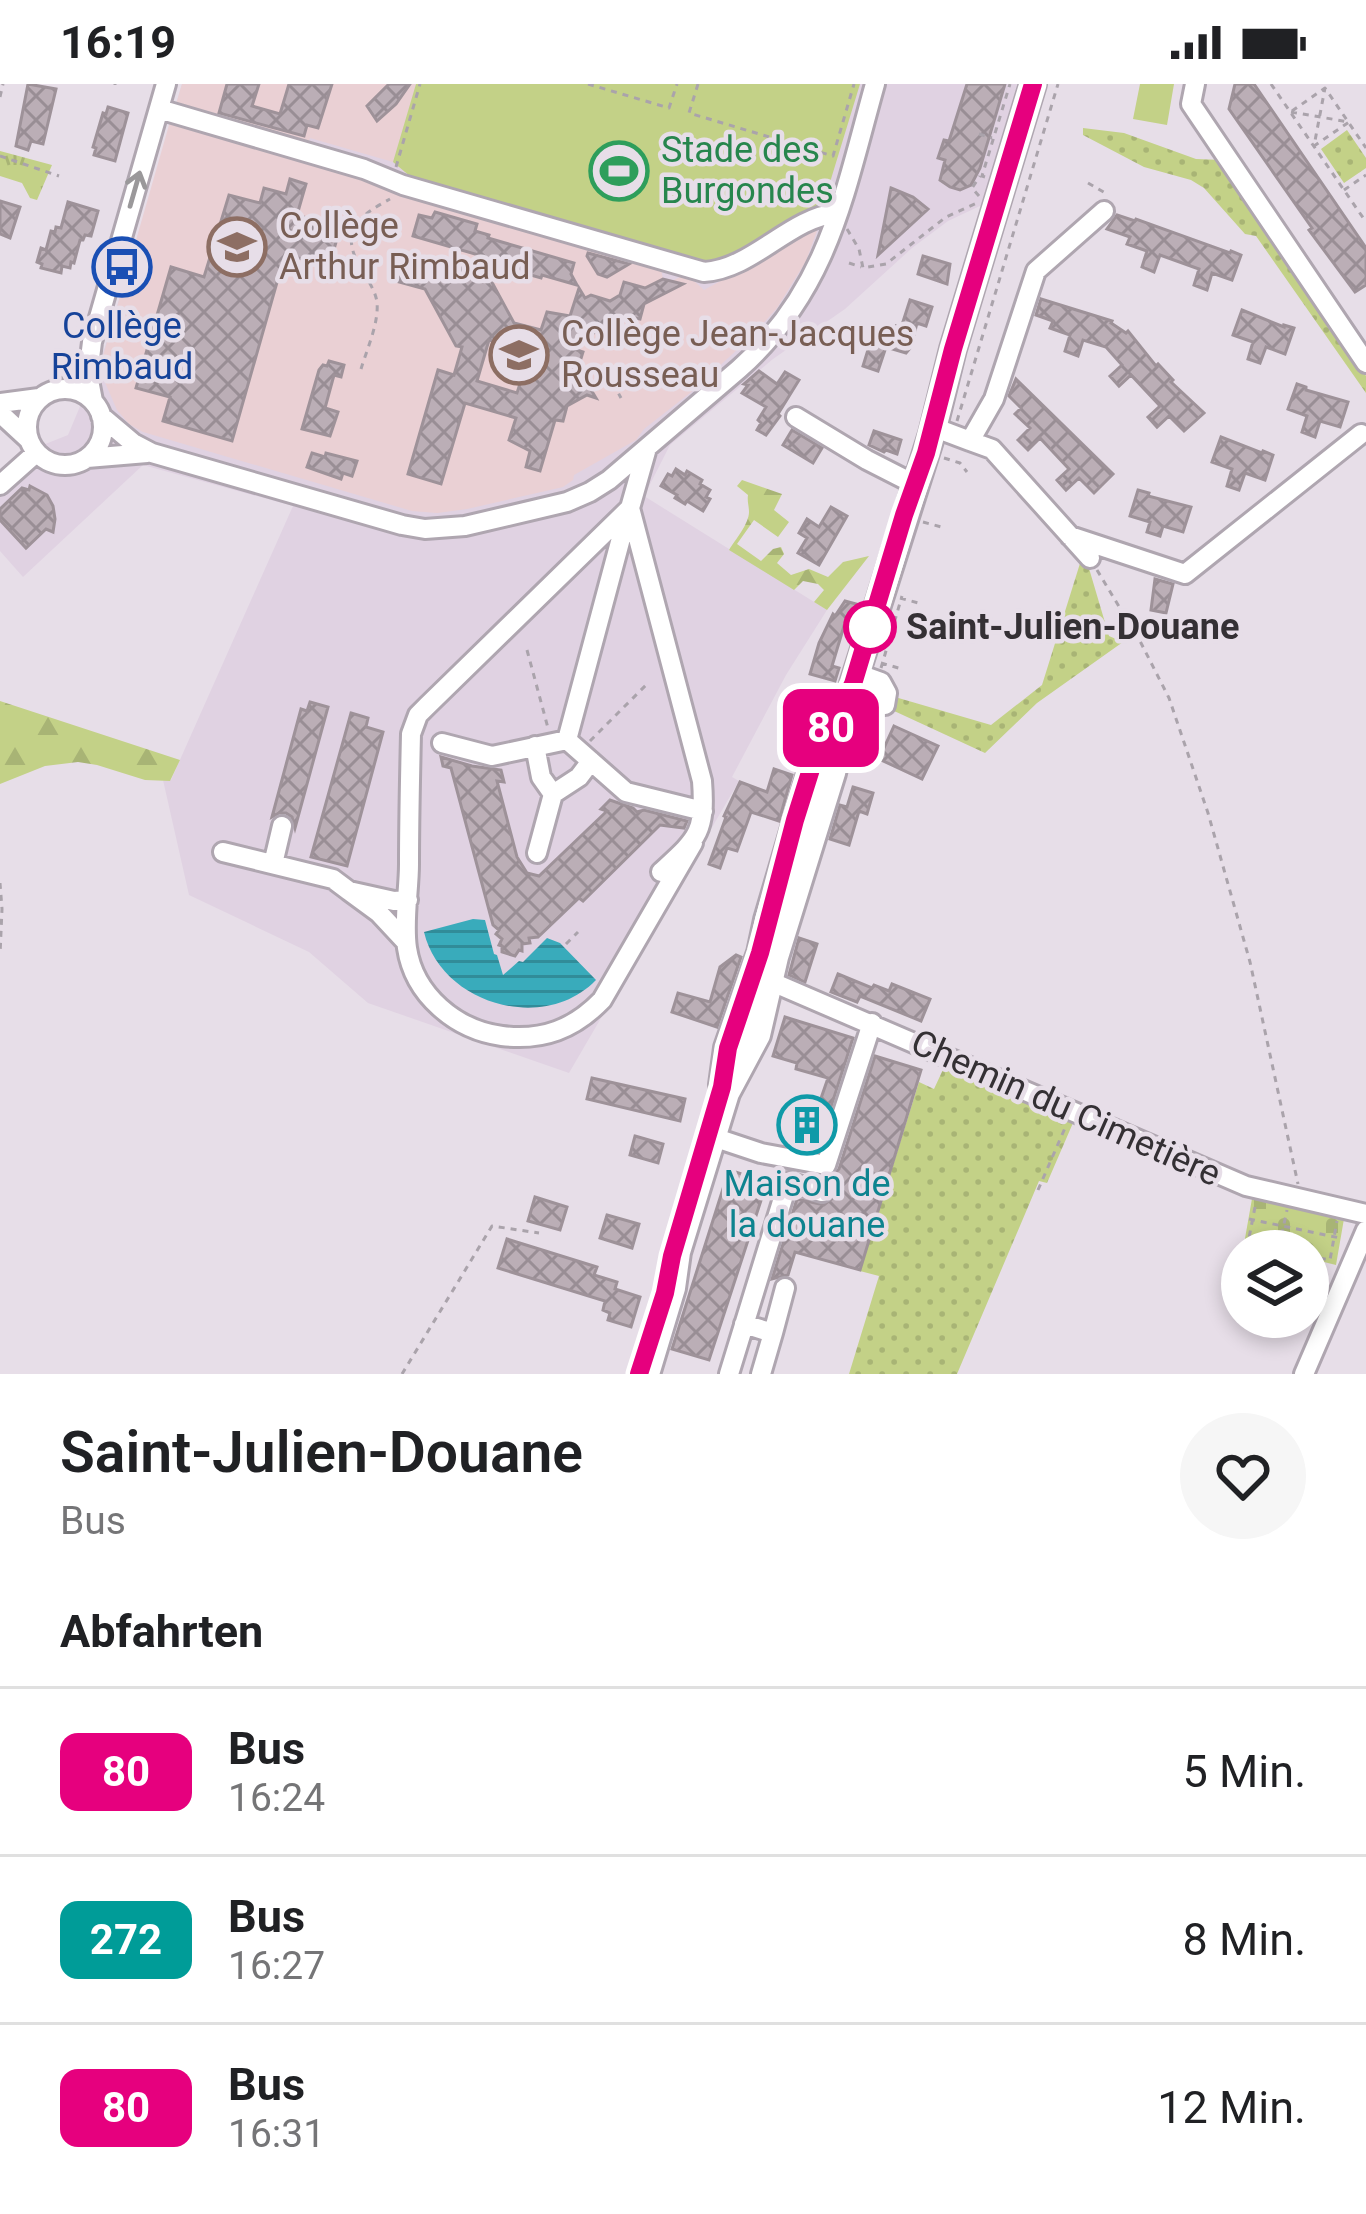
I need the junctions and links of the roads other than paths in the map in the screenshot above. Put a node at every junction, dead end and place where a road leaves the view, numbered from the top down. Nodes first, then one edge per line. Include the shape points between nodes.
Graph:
1 (166, 84) edge
2 (875, 84) edge
3 (1034, 84) edge
4 (1195, 84) edge
5 (159, 109) junction
6 (1104, 211) road end
7 (836, 219) junction
8 (682, 266) junction
9 (662, 272) dead end
10 (706, 272) junction
11 (716, 291) dead end
12 (1366, 363) edge
13 (45, 395) junction
14 (0, 403) edge
15 (97, 409) junction
16 (0, 413) edge
17 (796, 417) dead end
18 (945, 423) junction
19 (1361, 434) dead end
20 (970, 441) junction
21 (32, 446) junction
22 (646, 448) junction
23 (152, 453) junction
24 (87, 458) junction
25 (0, 485) edge
26 (916, 485) junction
27 (630, 508) junction
28 (1070, 536) junction
29 (1090, 558) road end
30 (856, 672) junction
31 (885, 705) dead end
32 (442, 742) dead end
33 (565, 748) junction
34 (553, 794) junction
35 (703, 811) junction
36 (282, 826) dead end
37 (803, 835) junction
38 (693, 843) junction
39 (224, 852) dead end
40 (538, 853) dead end
41 (273, 864) junction
42 (661, 872) dead end
43 (350, 891) junction
44 (408, 900) junction
45 (406, 942) junction
46 (770, 964) junction
47 (872, 1023) junction
48 (722, 1140) dead end
49 (822, 1192) dead end
50 (1366, 1214) edge
51 (1350, 1237) edge
52 (785, 1288) dead end
53 (744, 1324) junction
54 (772, 1333) junction
55 (769, 1366) edge
56 (643, 1374) edge
57 (729, 1374) edge
58 (1304, 1374) edge

1 - 5 street
2 - 7 street
3 - 18 main road via 953,349
4 - 12 street via 1191,104
5 - 8 street
15 -> 5 street via 88,375 92,342
6 - 20 street via 1036,271 994,399
7 - 10 street via 810,221
7 - 22 street via 817,271 778,330
8 - 9 street
8 - 10 street
10 - 11 street
13 - 14 street
13 - 15 street via 74,390
13 - 21 street via 27,418
15 - 23 street
15 - 24 street via 101,438
16 - 21 street
17 - 26 street
18 - 20 street
18 - 26 main road
19 - 28 street via 1185,574
20 - 28 street via 992,449
21 - 24 street via 51,463
21 - 25 street
22 - 23 street via 579,497 444,529 376,519
22 - 27 street
23 - 24 street
26 - 30 main road
27 - 33 street
27 - 35 street via 702,781
27 - 44 street via 418,715
28 - 29 street
30 - 31 street via 881,682
30 - 37 main road via 831,747 812,766
32 - 33 street via 492,756
33 - 34 street via 541,777
33 - 34 street via 579,777
33 - 35 street via 626,792
34 - 40 street
35 - 38 street
36 - 41 street
37 - 46 main road via 795,898
37 - 46 main road via 767,920
38 - 42 street
38 - 45 street via 602,1000 552,1034 497,1035 454,1019 423,987
39 - 41 street
41 - 43 street
43 - 44 street
43 - 45 street
44 - 45 street
46 - 47 street, Chemin du Cimetière
46 - 56 main road via 728,1048
47 - 48 street via 826,1165
47 - 50 street, Chemin du Cimetière via 1246,1186
49 - 53 street via 788,1182
51 - 58 street
52 - 54 street
53 - 54 street
53 - 57 street
54 - 55 street

